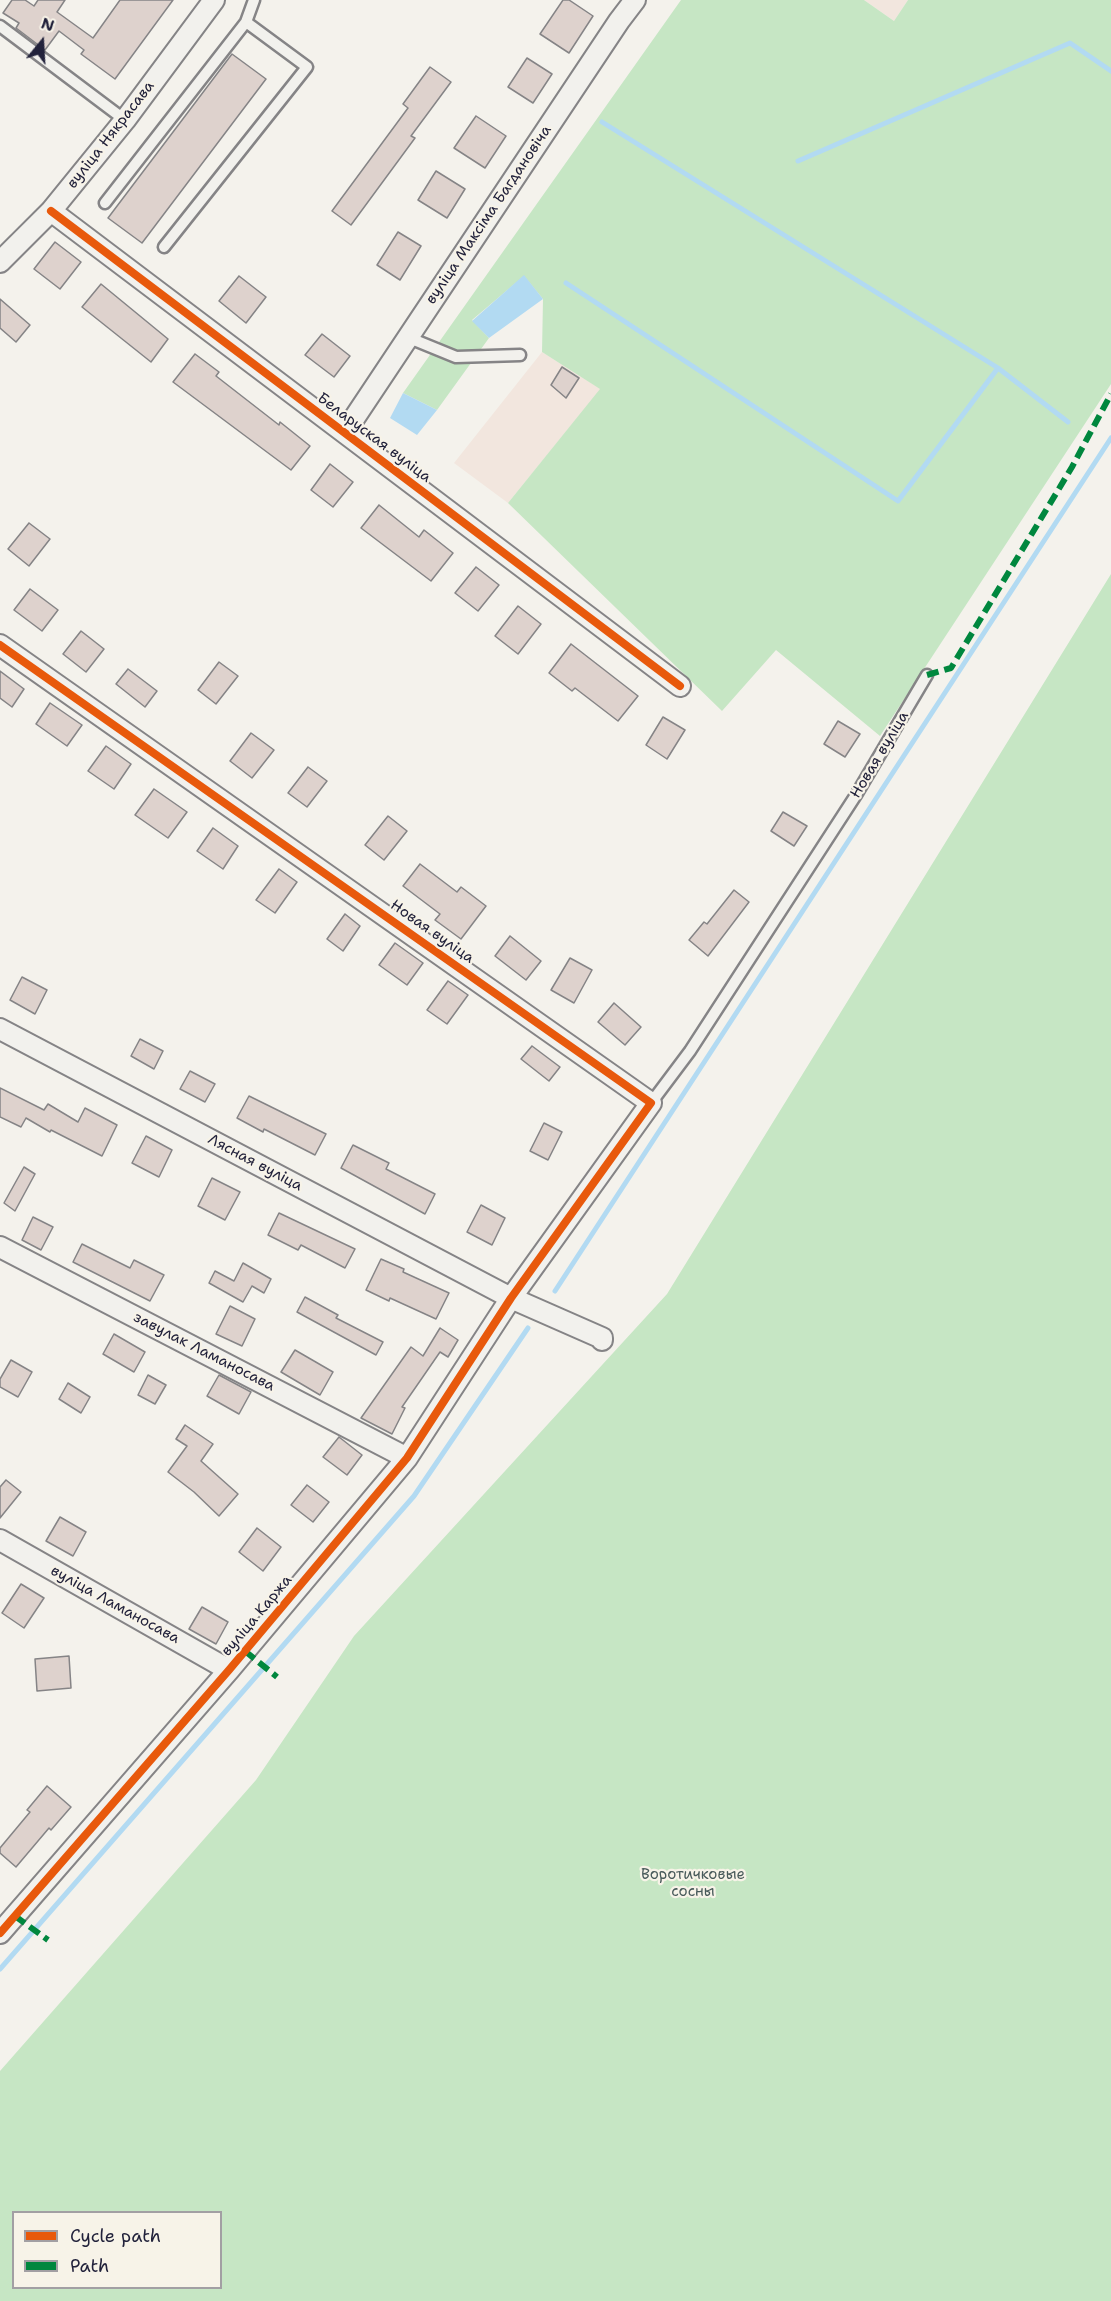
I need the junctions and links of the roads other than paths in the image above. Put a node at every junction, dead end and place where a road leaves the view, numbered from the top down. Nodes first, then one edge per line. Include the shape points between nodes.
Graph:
1 (214, 0) edge
2 (254, 0) edge
3 (636, 0) edge
4 (246, 22) junction
5 (0, 26) edge
6 (125, 120) junction
7 (105, 203) dead end
8 (51, 212) junction
9 (164, 247) dead end
10 (0, 262) edge
11 (407, 338) junction
12 (520, 355) dead end
13 (345, 432) junction
14 (0, 645) edge
15 (927, 675) dead end
16 (680, 686) dead end
17 (0, 1029) edge
18 (651, 1103) junction
19 (0, 1246) edge
20 (511, 1298) junction
21 (602, 1340) dead end
22 (407, 1458) junction
23 (0, 1540) edge
24 (229, 1670) junction
25 (0, 1933) edge

1 - 6 street, вуліца Някрасава
2 - 4 lane
3 - 11 street, вуліца Максіма Багдановіча
4 - 7 lane
4 - 9 lane via 307,67
5 - 6 lane
6 - 8 street, вуліца Някрасава
8 - 10 street, вуліца Някрасава
8 - 13 street, Беларуская вуліца
11 - 12 lane via 456,357
11 - 13 street, вуліца Максіма Багдановіча
13 - 16 street, Беларуская вуліца
14 - 18 street, Новая вуліца
15 - 18 lane, Новая вуліца via 856,795 690,1051
17 - 20 street, Лясная вуліца
18 - 20 street, Новая вуліца
19 - 22 street, завулак Ламаносава
20 - 21 street, Лясная вуліца
20 - 22 street, вуліца Каржа
22 - 24 street, вуліца Каржа
23 - 24 street, вуліца Ламаносава
24 - 25 street, вуліца Каржа

